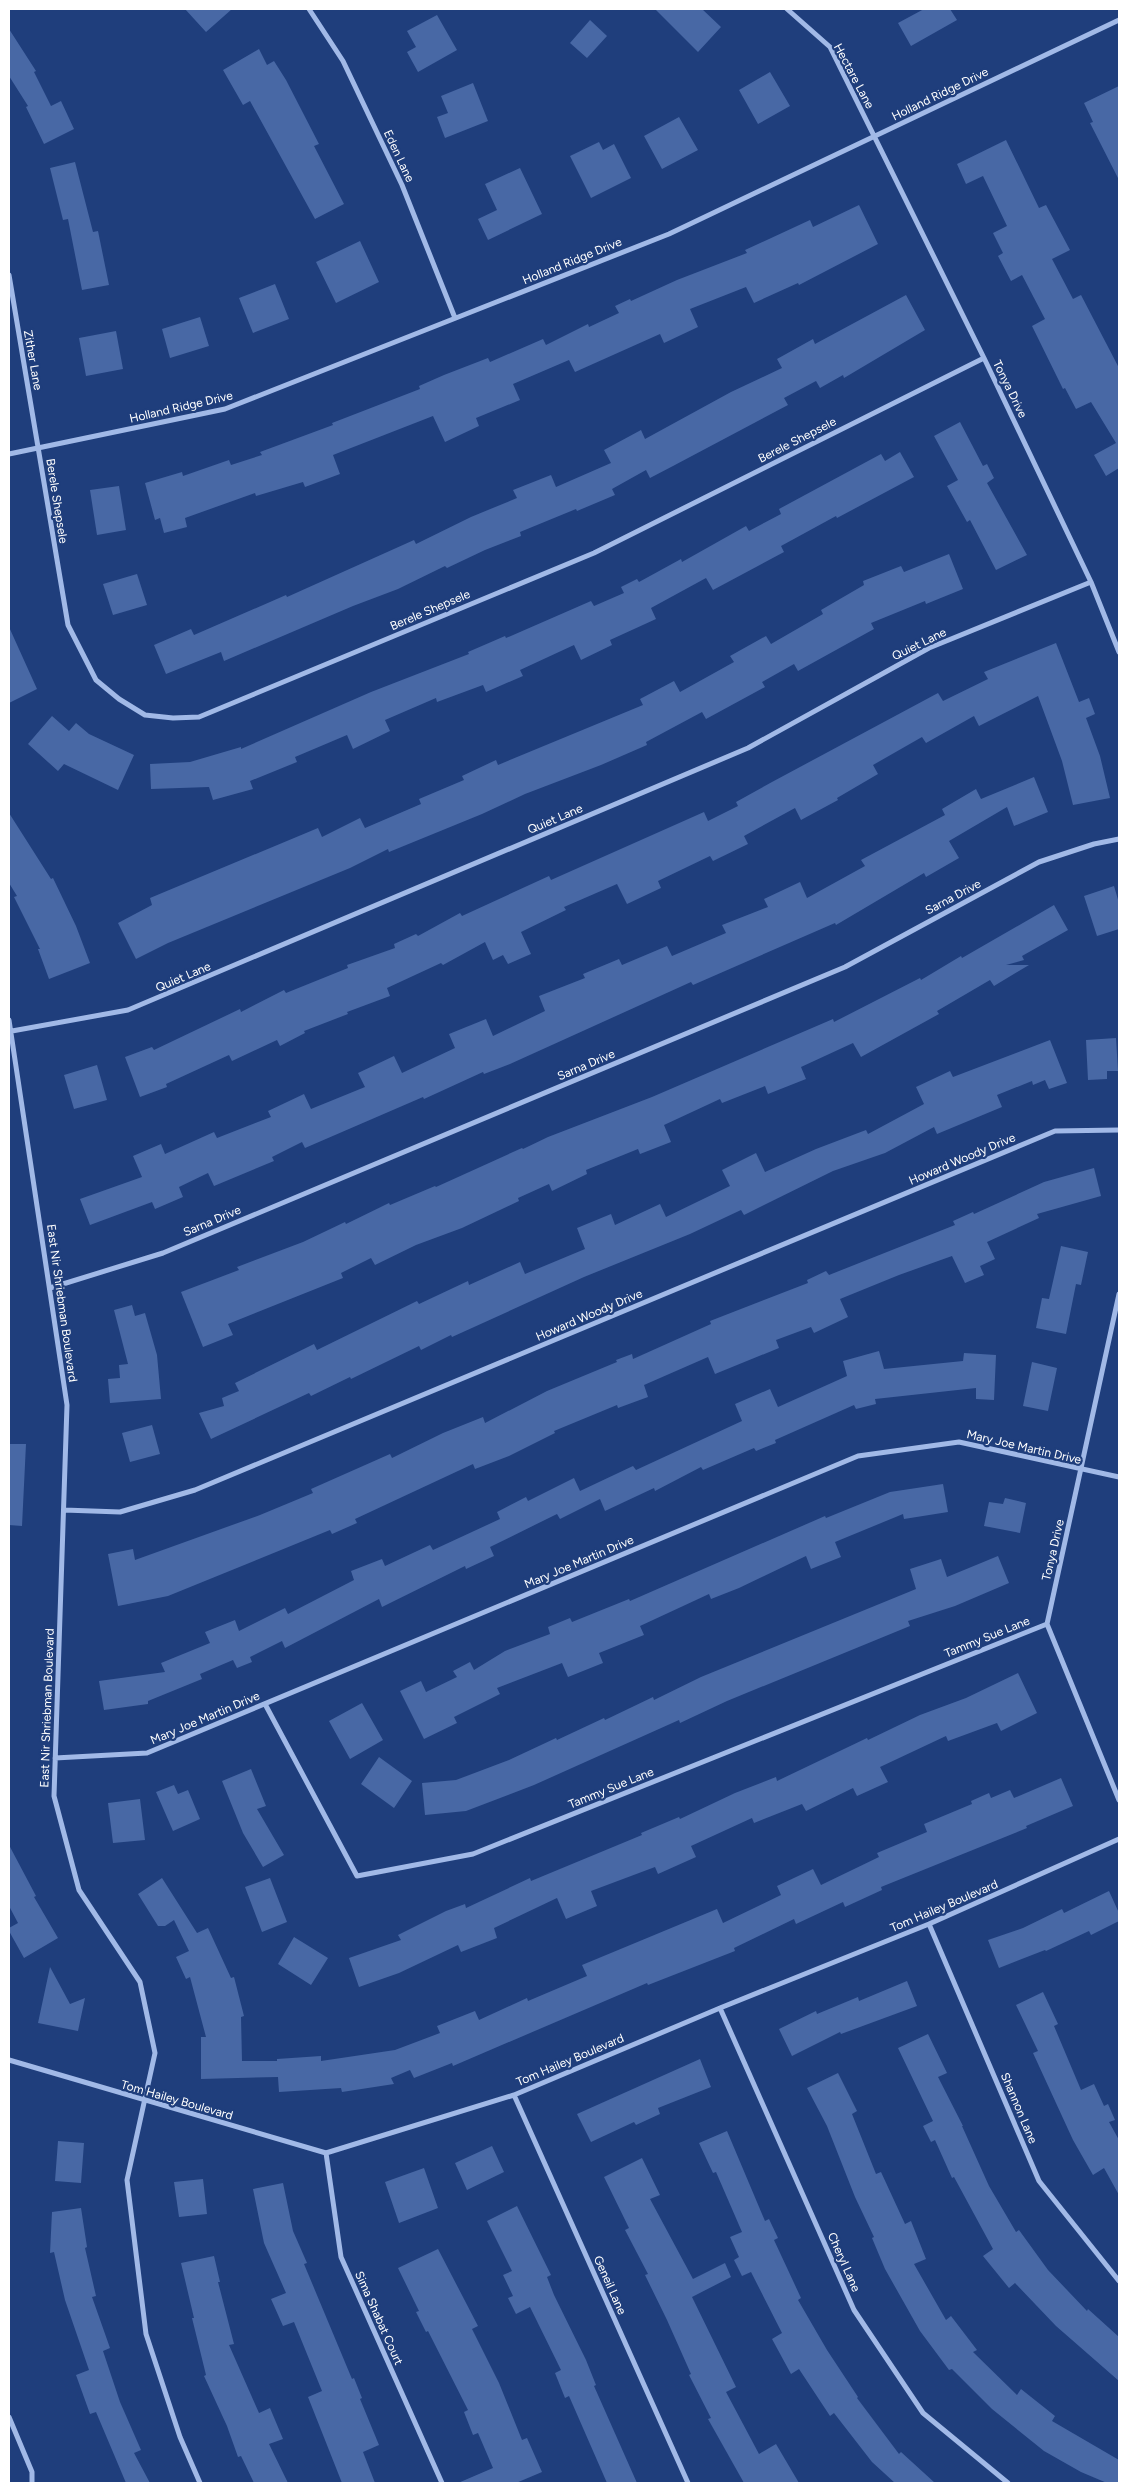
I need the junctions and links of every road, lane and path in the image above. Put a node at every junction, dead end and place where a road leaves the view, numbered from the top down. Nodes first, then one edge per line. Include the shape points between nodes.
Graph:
1 (309, 9) edge
2 (787, 9) edge
3 (1119, 20) edge
4 (874, 137) junction
5 (9, 275) edge
6 (455, 318) junction
7 (984, 358) junction
8 (38, 449) junction
9 (9, 454) edge
10 (1091, 582) junction
11 (1119, 652) edge
12 (1119, 839) edge
13 (9, 1020) edge
14 (12, 1031) junction
15 (1119, 1130) edge
16 (50, 1288) junction
17 (1119, 1294) edge
18 (1082, 1470) junction
19 (1119, 1477) edge
20 (64, 1510) junction
21 (1047, 1624) junction
22 (265, 1704) junction
23 (55, 1758) junction
24 (1119, 1800) edge
25 (1119, 1840) edge
26 (929, 1924) junction
27 (720, 2008) junction
28 (9, 2060) edge
29 (514, 2095) junction
30 (143, 2101) junction
31 (326, 2153) junction
32 (1119, 2281) edge
33 (9, 2417) edge
34 (32, 2483) edge
35 (200, 2483) edge
36 (442, 2483) edge
37 (688, 2483) edge
38 (1008, 2483) edge

1 - 6 street, Eden Lane via 343,60 394,167
2 - 4 street, Hectare Lane via 830,47
3 - 4 street, Holland Ridge Drive
4 - 6 street, Holland Ridge Drive via 669,234
4 - 7 street, Tonya Drive
5 - 8 street, Zither Lane
6 - 8 street, Holland Ridge Drive via 225,410
7 - 8 street, Berele Shepsele via 594,553 200,717 145,714 96,680 68,625
7 - 10 street, Tonya Drive
8 - 9 street, Holland Ridge Drive
10 - 11 street, Tonya Drive
10 - 14 street, Quiet Lane via 929,648 748,748 128,1010
12 - 16 street, Sarna Drive via 1039,862 845,968 163,1253
13 - 14 street, East Nir Shriebman Boulevard
14 - 16 street, East Nir Shriebman Boulevard
15 - 20 street, Howard Woody Drive via 1056,1131 195,1490 120,1512
16 - 20 street, East Nir Shriebman Boulevard via 67,1405
17 - 18 street, Tonya Drive
18 - 19 street, Mary Joe Martin Drive
18 - 21 street, Tonya Drive
18 - 22 street, Mary Joe Martin Drive via 959,1442 858,1456
20 - 23 street, East Nir Shriebman Boulevard
21 - 22 street, Tammy Sue Lane via 473,1854 357,1876
21 - 24 street
22 - 23 street, Mary Joe Martin Drive via 147,1753
23 - 30 street, East Nir Shriebman Boulevard via 54,1796 79,1890 140,1982 156,2053
25 - 26 street, Tom Hailey Boulevard
26 - 27 street, Tom Hailey Boulevard
26 - 32 street, Shannon Lane via 1039,2181
27 - 29 street, Tom Hailey Boulevard
27 - 38 street, Cheryl Lane via 854,2310 922,2413
28 - 30 street, Tom Hailey Boulevard
29 - 31 street, Tom Hailey Boulevard
29 - 37 street, Geneil Lane
30 - 31 street, Tom Hailey Boulevard
30 - 35 street, East Nir Shriebman Boulevard via 128,2180 146,2334 180,2437
31 - 36 street, Sima Shabat Court via 341,2257
33 - 34 street via 32,2472

